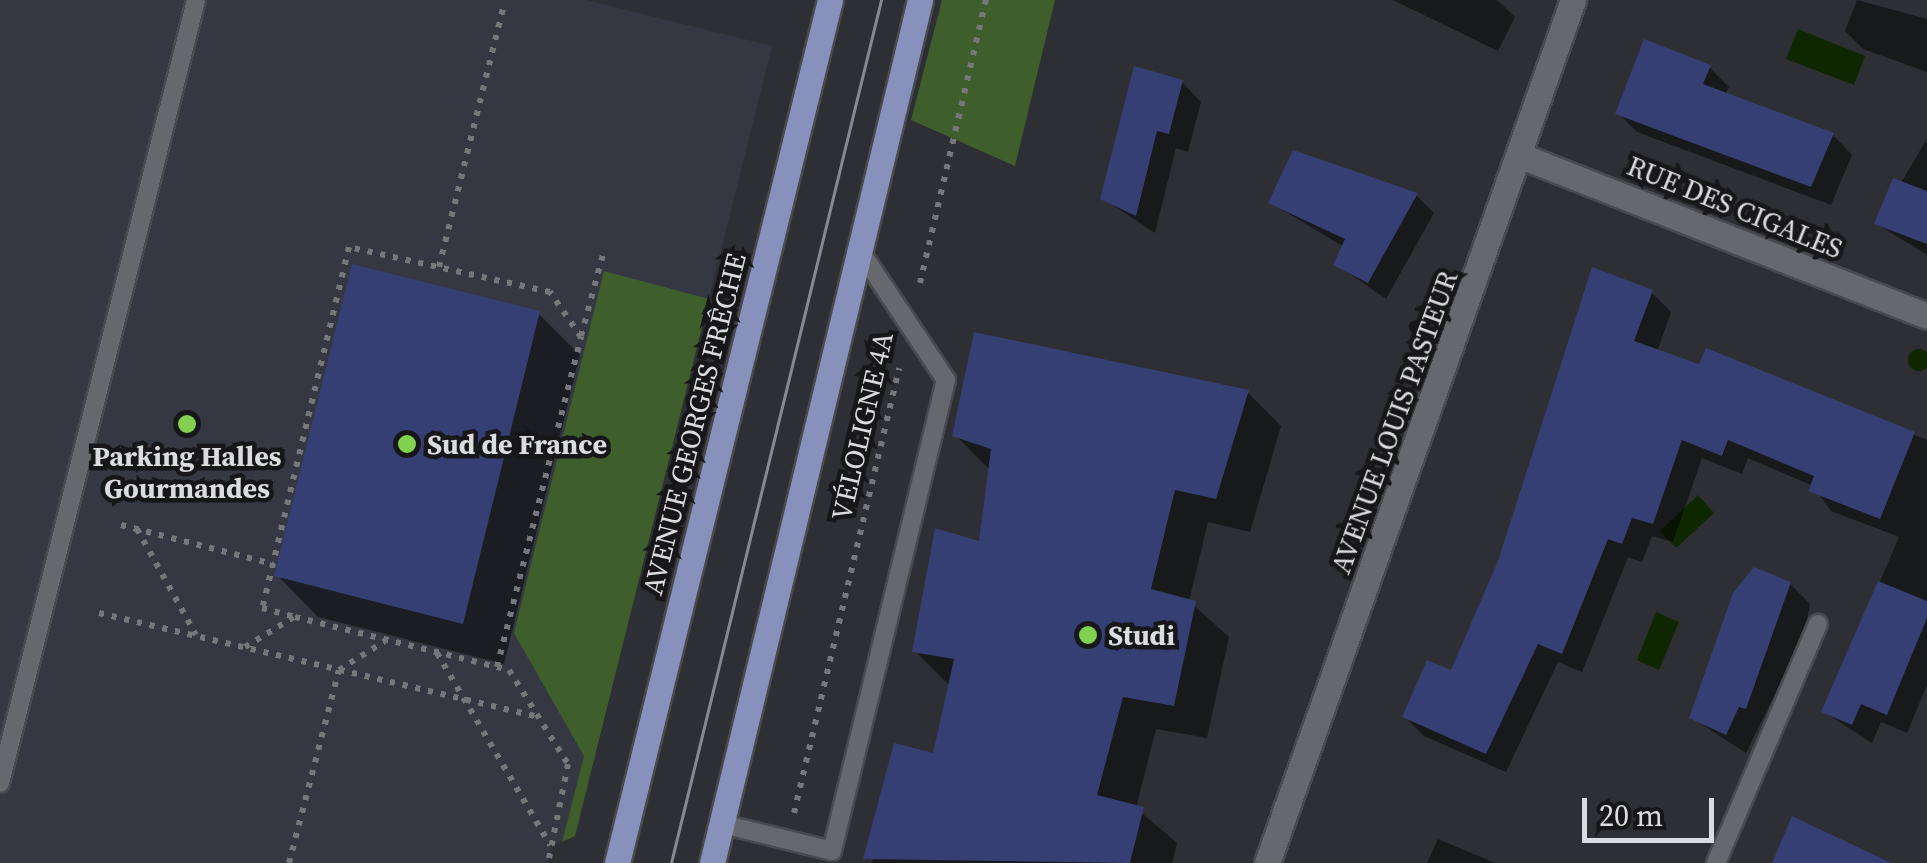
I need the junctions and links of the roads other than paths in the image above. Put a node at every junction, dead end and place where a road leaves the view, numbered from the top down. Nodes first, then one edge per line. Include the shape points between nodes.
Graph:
1 (196, 0) edge
2 (830, 0) edge
3 (920, 0) edge
4 (1573, 0) edge
5 (1521, 156) junction
6 (860, 250) junction
7 (1927, 316) edge
8 (1818, 624) dead end
9 (0, 783) edge
10 (722, 824) junction
11 (617, 863) edge
12 (712, 863) edge
13 (1267, 863) edge
14 (1716, 863) edge

1 - 9 lane
2 - 11 main road, AVENUE GEORGES FRÊCHE
3 - 6 main road
4 - 5 street, AVENUE LOUIS PASTEUR
5 - 7 street, RUE DES CIGALES
5 - 13 street, AVENUE LOUIS PASTEUR
6 - 10 main road
6 - 10 lane via 946,380 832,850
8 - 14 lane
10 - 12 main road

